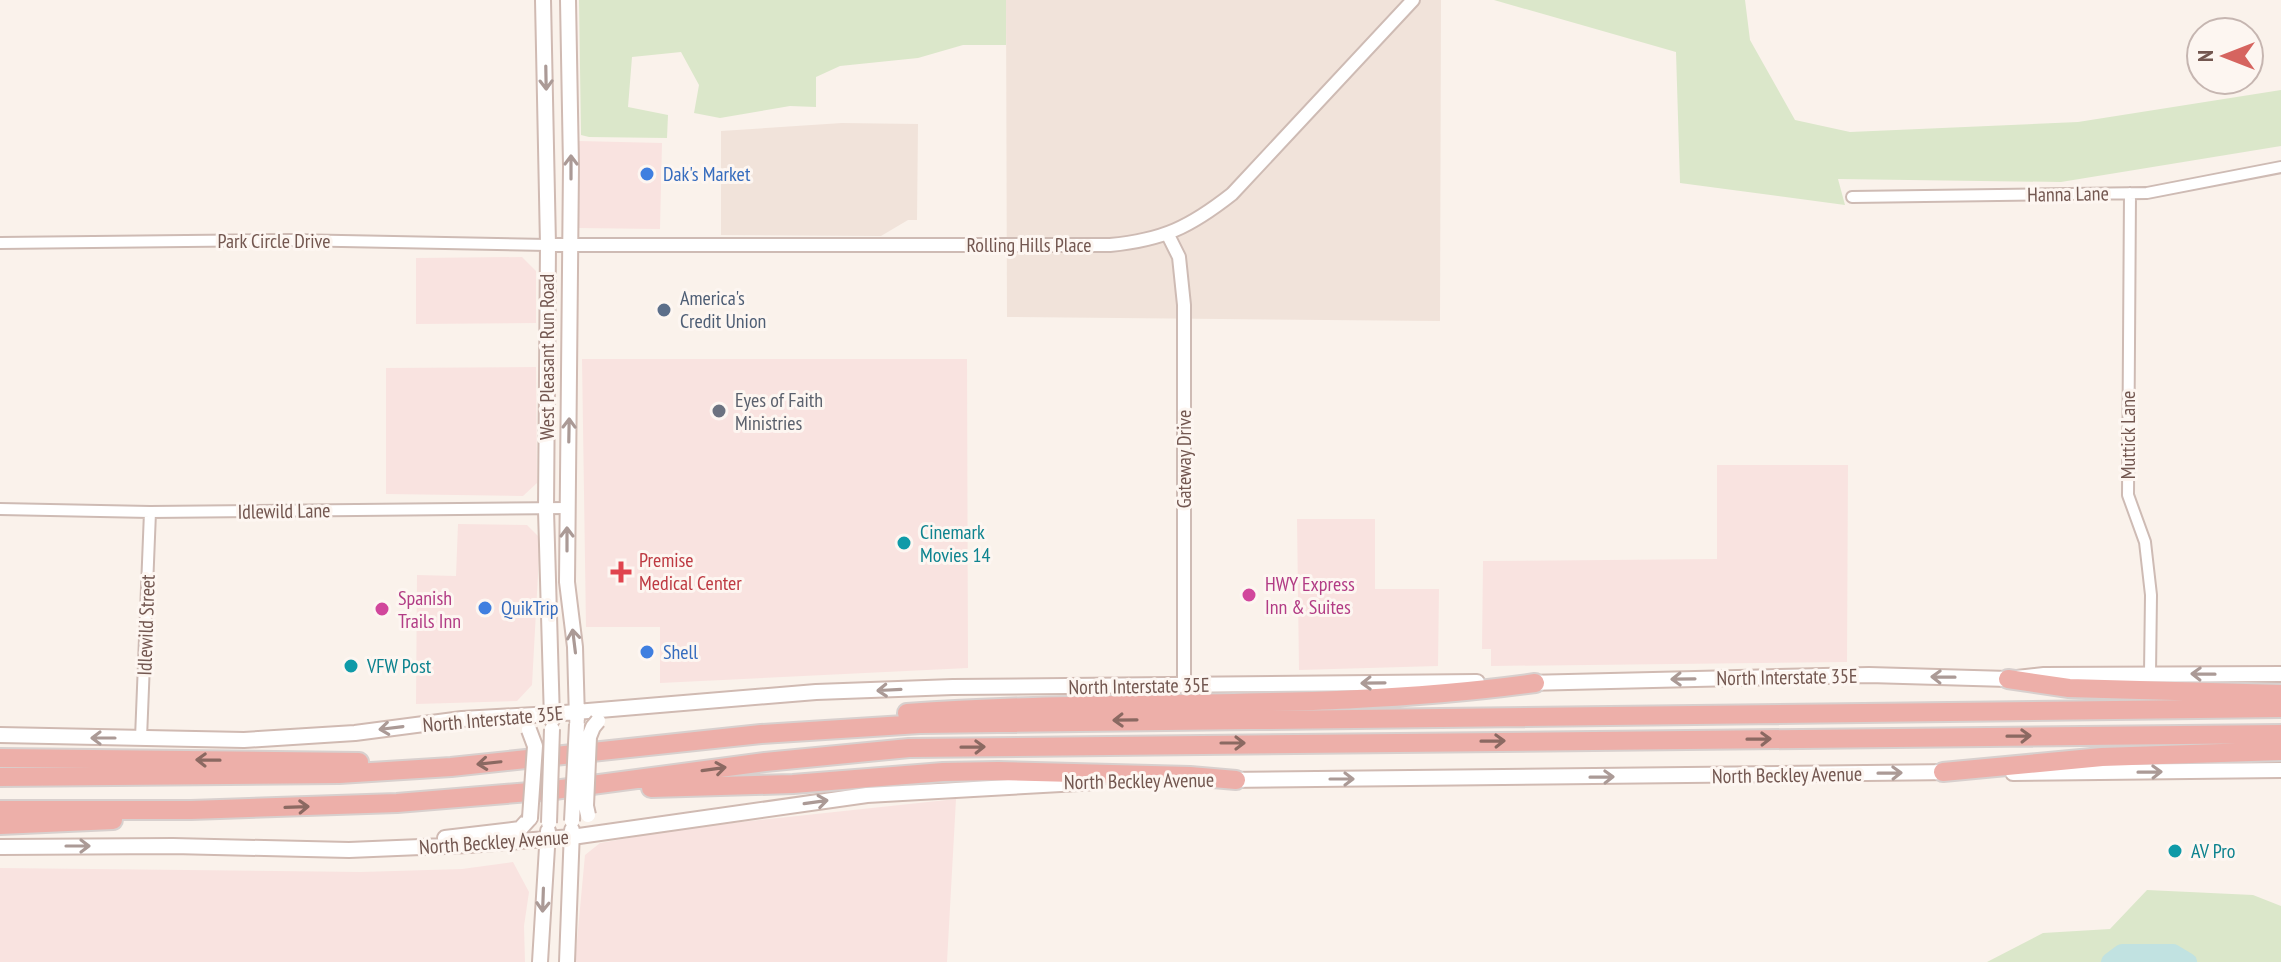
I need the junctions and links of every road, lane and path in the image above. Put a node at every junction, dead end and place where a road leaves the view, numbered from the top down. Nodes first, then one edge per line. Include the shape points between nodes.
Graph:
1 (543, 0) edge
2 (568, 0) edge
3 (1413, 0) edge
4 (2281, 167) edge
5 (2130, 193) junction
6 (1852, 197) dead end
7 (1168, 235) junction
8 (0, 243) edge
9 (548, 245) junction
10 (571, 245) junction
11 (568, 508) junction
12 (0, 509) edge
13 (546, 510) junction
14 (150, 512) junction
15 (2150, 673) junction
16 (2281, 674) edge
17 (2008, 679) junction
18 (1535, 683) junction
19 (1184, 685) junction
20 (2281, 694) edge
21 (676, 702) junction
22 (2281, 708) edge
23 (577, 718) junction
24 (479, 719) junction
25 (552, 722) junction
26 (761, 734) junction
27 (2281, 734) edge
28 (0, 735) edge
29 (141, 738) junction
30 (2281, 751) edge
31 (0, 758) edge
32 (425, 769) junction
33 (2281, 770) edge
34 (1943, 772) junction
35 (0, 777) edge
36 (1236, 780) junction
37 (470, 797) junction
38 (0, 810) edge
39 (191, 810) junction
40 (0, 825) edge
41 (614, 831) junction
42 (572, 837) junction
43 (548, 838) junction
44 (0, 847) edge
45 (411, 848) junction
46 (540, 962) edge
47 (567, 962) edge

1 -> 9 main road, West Pleasant Run Road
10 -> 2 main road, West Pleasant Run Road
3 - 7 street, Rolling Hills Place via 1232,194
4 - 5 street, Hanna Lane
5 - 6 street, Hanna Lane
5 - 15 street, Muttick Lane via 2128,495 2145,542
7 - 10 street, Rolling Hills Place via 1110,245
7 - 19 street, Gateway Drive via 1179,257 1184,305
8 - 9 street, Park Circle Drive via 290,240
9 - 10 street, Rolling Hills Place
9 - 13 main road, West Pleasant Run Road
11 -> 10 main road, West Pleasant Run Road
11 - 13 street, Idlewild Lane
23 -> 11 main road, West Pleasant Run Road via 567,582
12 - 14 street, Idlewild Lane
13 - 14 street, Idlewild Lane
13 - 25 main road, West Pleasant Run Road
14 - 29 street, Idlewild Street
16 -> 15 main road, North Interstate 35E
15 - 17 main road, North Interstate 35E
17 -> 18 main road, North Interstate 35E via 1869,675
17 - 20 highway via 2069,688
18 -> 19 main road, North Interstate 35E
18 - 26 highway via 1353,699 951,710 815,722
19 -> 21 main road, North Interstate 35E via 816,692
21 - 23 main road, North Interstate 35E
21 - 41 main road, bridge via 655,712 598,721 593,727 586,806 598,824
22 -> 26 highway via 992,722
23 - 25 main road, North Interstate 35E
23 - 42 main road, West Pleasant Run Road, bridge
24 - 25 main road, North Interstate 35E
24 -> 29 main road, North Interstate 35E via 249,739
24 - 45 main road, bridge via 521,723 529,730 535,746 530,818 520,829 428,840
25 - 43 main road, West Pleasant Run Road, bridge
26 -> 32 highway
37 -> 27 highway via 909,748
29 -> 28 main road, North Interstate 35E
30 - 34 highway via 2102,757
32 -> 31 highway via 350,761
32 - 35 highway
34 -> 33 main road, North Beckley Avenue
36 -> 34 main road, North Beckley Avenue
36 - 37 highway via 943,772 645,788 510,804
41 -> 36 main road, North Beckley Avenue via 867,795 1066,782
39 -> 37 highway
38 - 39 highway
39 - 40 highway via 89,823
41 - 42 main road, North Beckley Avenue
42 - 43 main road, North Beckley Avenue
42 - 47 main road, West Pleasant Run Road
43 - 45 main road, North Beckley Avenue
43 -> 46 main road, West Pleasant Run Road
44 -> 45 main road, North Beckley Avenue

